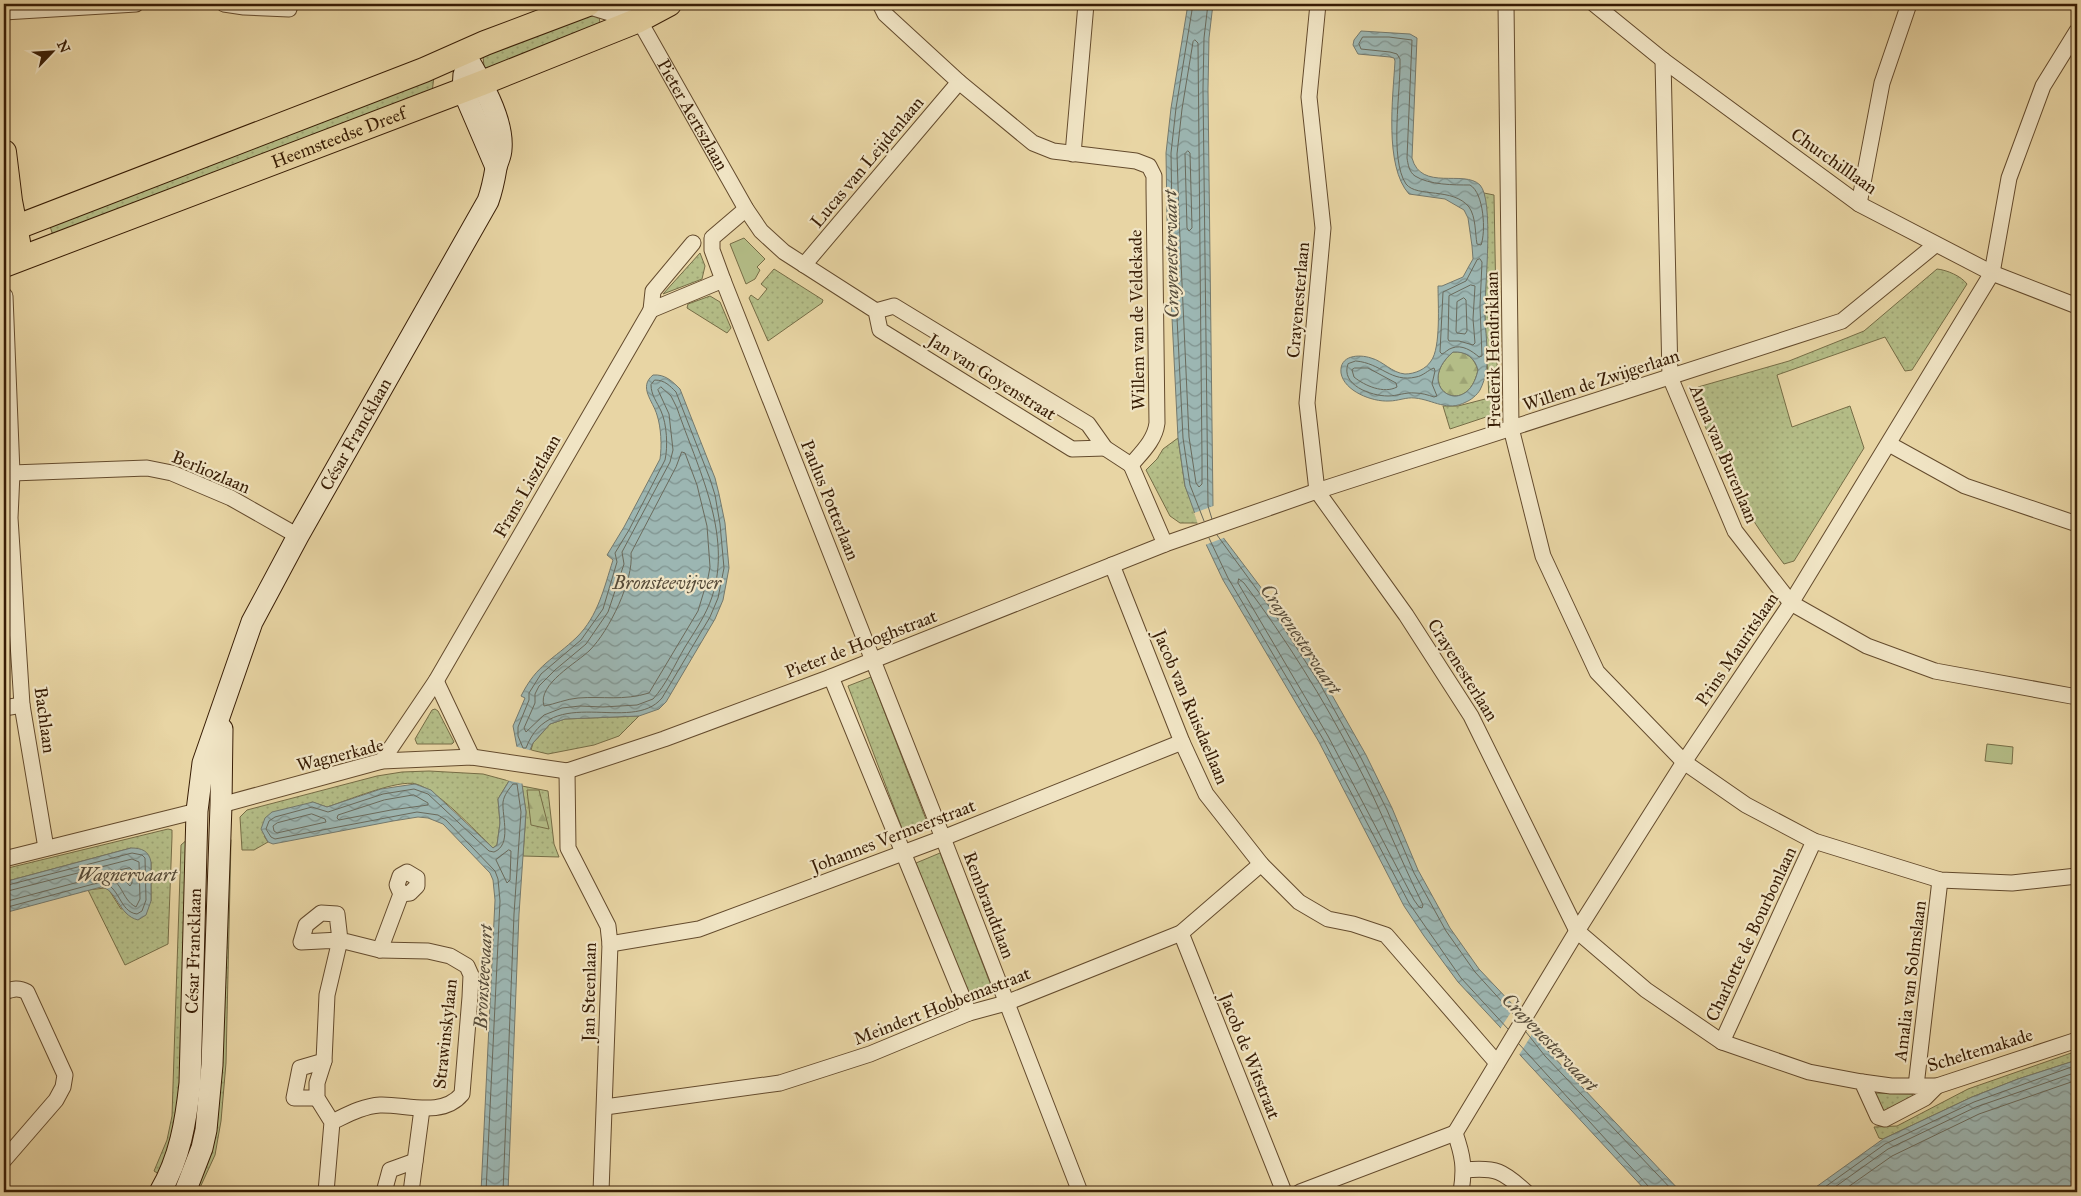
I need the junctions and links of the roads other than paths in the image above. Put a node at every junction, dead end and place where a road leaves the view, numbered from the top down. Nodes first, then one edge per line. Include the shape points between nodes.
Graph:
1 (136, 4) edge
2 (224, 4) edge
3 (290, 4) edge
4 (587, 4) edge
5 (670, 4) edge
6 (880, 4) edge
7 (1086, 4) edge
8 (1318, 4) edge
9 (1506, 4) edge
10 (1594, 4) edge
11 (1909, 4) edge
12 (4, 12) edge
13 (633, 12) edge
14 (2077, 30) edge
15 (464, 53) junction
16 (1663, 60) junction
17 (959, 82) junction
18 (473, 86) junction
19 (4, 152) edge
20 (1073, 154) junction
21 (1859, 204) junction
22 (746, 209) junction
23 (10, 230) edge
24 (693, 243) dead end
25 (1936, 245) junction
26 (13, 262) edge
27 (804, 265) junction
28 (1992, 273) junction
29 (723, 280) junction
30 (5, 296) edge
31 (2077, 306) edge
32 (872, 309) junction
33 (650, 310) junction
34 (1670, 377) junction
35 (1511, 428) junction
36 (1889, 444) junction
37 (1105, 448) junction
38 (1131, 466) junction
39 (12, 474) junction
40 (1317, 492) junction
41 (7, 519) edge
42 (2077, 524) edge
43 (1200, 532) joint
44 (298, 536) junction
45 (1165, 544) junction
46 (1112, 565) junction
47 (1791, 603) junction
48 (873, 659) junction
49 (831, 677) junction
50 (436, 681) junction
51 (2077, 697) edge
52 (22, 704) junction
53 (222, 707) junction
54 (4, 708) edge
55 (1182, 742) junction
56 (472, 757) junction
57 (382, 761) junction
58 (1684, 762) junction
59 (530, 766) joint
60 (567, 771) junction
61 (221, 805) junction
62 (197, 811) junction
63 (943, 838) junction
64 (1814, 841) junction
65 (46, 848) junction
66 (903, 853) junction
67 (4, 859) edge
68 (1261, 864) junction
69 (2077, 876) edge
70 (1940, 880) junction
71 (401, 894) dead end
72 (1577, 931) junction
73 (1181, 933) junction
74 (610, 944) junction
75 (380, 950) junction
76 (4, 992) edge
77 (1006, 1003) junction
78 (969, 1014) junction
79 (2077, 1040) edge
80 (1722, 1042) junction
81 (324, 1061) junction
82 (1497, 1063) junction
83 (1862, 1082) junction
84 (1916, 1086) junction
85 (1936, 1086) junction
86 (317, 1098) junction
87 (605, 1107) junction
88 (422, 1109) junction
89 (332, 1122) junction
90 (1455, 1133) junction
91 (4, 1160) edge
92 (415, 1161) junction
93 (1464, 1170) junction
94 (160, 1192) edge
95 (186, 1192) edge
96 (326, 1192) edge
97 (384, 1192) edge
98 (411, 1192) edge
99 (601, 1192) edge
100 (1080, 1192) edge
101 (1284, 1192) edge
102 (1300, 1192) edge
103 (1462, 1192) edge
104 (1526, 1192) edge

1 - 12 street
2 - 3 street via 289,9
4 - 13 street
4 - 15 main road, Heemsteedse Dreef
5 - 13 main road, Heemsteedse Dreef
6 - 17 street via 885,14
7 - 20 street
8 - 40 street, Crayenesterlaan via 1309,97 1323,228 1307,404
9 - 35 street, Frederik Hendriklaan
10 - 16 street, Churchilllaan
11 - 21 street via 1882,83
13 - 18 main road, Heemsteedse Dreef
13 - 22 street, Pieter Aertszlaan
14 - 28 street via 2043,86 2009,178
15 - 18 main road, César Francklaan
15 - 23 main road, Heemsteedse Dreef
16 - 21 street, Churchilllaan
16 - 34 street, Anna van Burenlaan
17 - 20 street via 1033,143
17 - 27 street, Lucas van Leijdenlaan
18 - 26 main road, Heemsteedse Dreef
18 - 44 main road, César Francklaan via 498,127 502,149 488,202
19 - 23 main road
20 - 38 street, Willem van de Veldekade via 1136,161 1149,166 1154,176 1157,423 1151,442
21 - 25 street, Churchilllaan
22 - 27 street, Pieter Aertszlaan via 761,231
22 - 29 street, Paulus Potterlaan via 712,238 712,250
23 - 26 main road
24 - 33 street, Frans Lisztlaan via 653,291
25 - 28 street, Churchilllaan
25 - 34 street, Willem de Zwijgerlaan via 1842,321
27 - 32 street, Pieter Aertszlaan
28 - 31 street, Churchilllaan
28 - 36 street, Prins Mauritslaan
29 - 33 street
29 - 48 street, Paulus Potterlaan
30 - 39 street, Bachlaan
32 - 37 street, Jan van Goyenstraat via 894,306 1088,424
32 - 37 street, Jan van Goyenstraat via 880,330 1072,449
33 - 50 street, Frans Lisztlaan
34 - 35 street, Willem de Zwijgerlaan
34 - 47 street, Anna van Burenlaan via 1735,531
35 - 40 street, Willem de Zwijgerlaan
35 - 58 street, Frederik Hendriklaan via 1543,556 1596,672
36 - 42 street via 1965,486
36 - 47 street, Prins Mauritslaan
37 - 38 street, Jan van Goyenstraat
38 - 45 street
39 - 41 street, Bachlaan
39 - 44 street, Berliozlaan via 147,468 172,473 231,498
40 - 43 street, Willem de Zwijgerlaan
40 - 72 street, Crayenesterlaan via 1406,615 1472,716
41 - 52 street, Bachlaan
43 - 45 street, Pieter de Hooghstraat
44 - 53 main road, César Francklaan via 252,622
45 - 46 street, Pieter de Hooghstraat
46 - 48 street, Pieter de Hooghstraat
46 - 55 street, Jacob van Ruisdaellaan
47 - 51 street, Anna van Burenlaan via 1867,646 1936,671
47 - 58 street, Prins Mauritslaan
48 - 49 street, Pieter de Hooghstraat
48 - 63 street, Rembrandtlaan
49 - 60 street, Pieter de Hooghstraat
49 - 66 street
50 - 56 street
50 - 57 street, Frans Lisztlaan
52 - 54 street
52 - 65 street, Bachlaan
53 - 61 main road, César Francklaan
53 - 62 main road, César Francklaan via 203,763
55 - 63 street, Johannes Vermeerstraat
55 - 68 street, Jacob van Ruisdaellaan via 1206,794
56 - 57 street, Wagnerkade
56 - 59 street, Wagnerkade
57 - 61 street, Wagnerkade
58 - 64 street, Frederik Hendriklaan via 1746,805
58 - 72 street, Prins Mauritslaan
59 - 60 street, Pieter de Hooghstraat
60 - 74 street, Jan Steenlaan via 568,848 608,926
61 - 95 main road, César Francklaan via 212,1065 206,1130
62 - 65 street
62 - 94 main road, César Francklaan via 190,1083 177,1153
63 - 66 street, Johannes Vermeerstraat
63 - 77 street, Rembrandtlaan
64 - 70 street, Frederik Hendriklaan
64 - 80 street, Charlotte de Bourbonlaan
65 - 67 street
66 - 74 street, Johannes Vermeerstraat via 699,929
66 - 78 street
68 - 73 street, Meindert Hobbemastraat
68 - 82 street, Jacob van Ruisdaellaan via 1299,902 1320,915 1386,935
69 - 70 street, Frederik Hendriklaan via 2012,883
70 - 84 street, Amalia van Solmslaan
71 - 75 street
72 - 80 street, Crayenesterlaan via 1646,990
72 - 82 street, Prins Mauritslaan
73 - 77 street, Meindert Hobbemastraat
73 - 101 street, Jacob de Witstraat
74 - 87 street, Jan Steenlaan
75 - 81 street, Strawinskylaan via 340,940 327,995
75 - 88 street, Strawinskylaan via 428,951 450,956 467,966 471,974 462,1094 455,1102
76 - 91 street via 14,988 27,992 65,1075 56,1100
77 - 78 street, Meindert Hobbemastraat
77 - 100 street, Rembrandtlaan
78 - 87 street, Meindert Hobbemastraat via 870,1054 780,1083
79 - 85 street, Scheltemakade
80 - 83 street, Crayenesterlaan via 1809,1072
81 - 86 street, Strawinskylaan via 317,1083
81 - 86 street via 300,1068 294,1098
82 - 90 street, Prins Mauritslaan
83 - 84 street, Scheltemakade
83 - 85 street via 1878,1117 1885,1119 1925,1098
84 - 85 street, Scheltemakade
86 - 89 street
87 - 99 street, Jan Steenlaan
88 - 89 street, Strawinskylaan via 380,1105
88 - 92 street, Strawinskylaan
89 - 96 street
90 - 93 street
90 - 102 street
92 - 97 street via 390,1170
92 - 98 street, Strawinskylaan
93 - 103 street
93 - 104 street via 1488,1168 1510,1177

